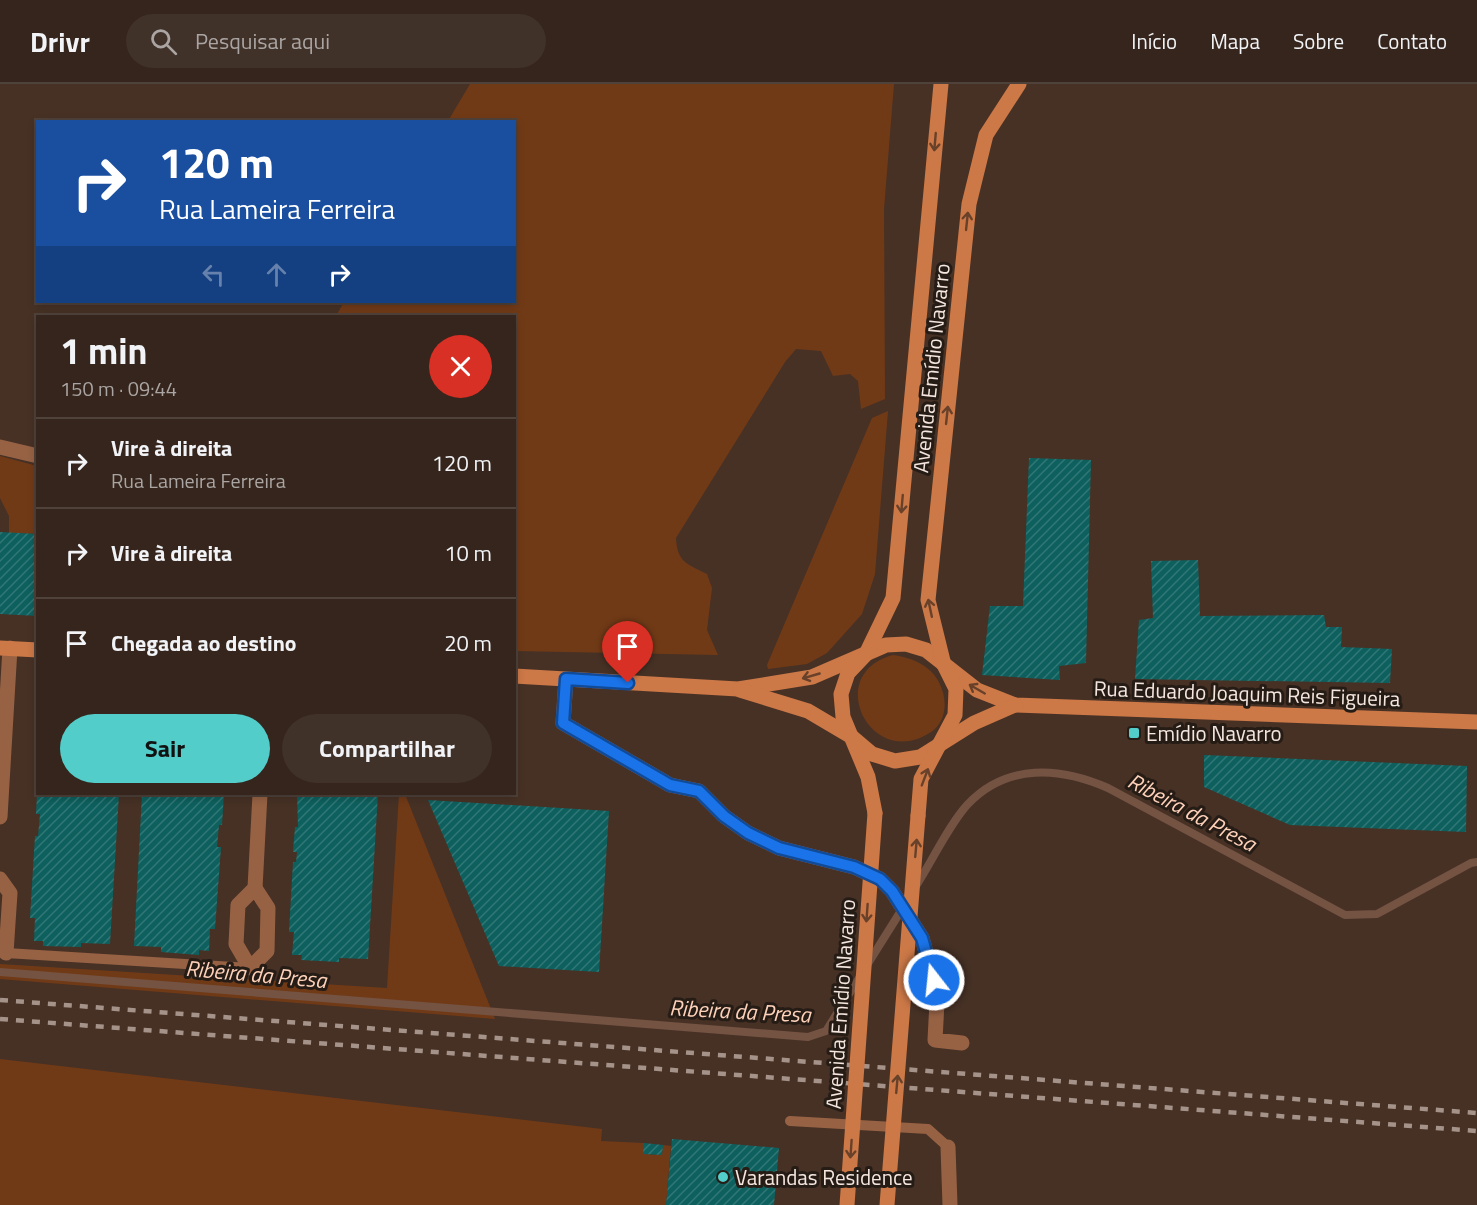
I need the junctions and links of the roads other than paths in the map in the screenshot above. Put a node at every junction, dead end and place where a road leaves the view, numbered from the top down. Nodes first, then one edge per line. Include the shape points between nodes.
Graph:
1 (941, 84) edge
2 (1019, 84) edge
3 (0, 447) edge
4 (36, 456) edge
5 (5, 648) edge
6 (36, 650) edge
7 (866, 654) junction
8 (944, 665) junction
9 (516, 676) edge
10 (566, 679) junction
11 (738, 689) junction
12 (1015, 705) junction
13 (1477, 722) edge
14 (852, 737) junction
15 (943, 741) junction
16 (260, 795) edge
17 (0, 817) edge
18 (0, 879) edge
19 (255, 888) junction
20 (3, 950) edge
21 (250, 968) junction
22 (962, 1043) dead end
23 (790, 1120) dead end
24 (948, 1147) joint
25 (847, 1205) edge
26 (887, 1205) edge
27 (950, 1205) edge

1 -> 7 main road, Avenida Emídio Navarro via 893,598
8 -> 2 main road, Avenida Emídio Navarro via 928,600 969,204 986,135
3 - 4 street
5 - 6 main road
5 - 17 street
7 - 8 main road via 886,645 906,644 926,650
7 -> 11 main road via 812,677
7 - 14 main road via 848,673 841,694 843,717
12 -> 8 main road, Rua Eduardo Joaquim Reis Figueira via 977,690
8 - 15 main road via 956,689 955,715
9 - 10 main road
10 - 11 main road
10 - 22 street via 563,723 670,785 699,791 748,833 779,848 854,867 880,879 922,938 936,991 934,1040
11 - 14 main road via 808,711
12 - 13 main road, Rua Eduardo Joaquim Reis Figueira
12 - 15 main road, Rua Eduardo Joaquim Reis Figueira
14 - 15 main road via 872,754 895,761 920,757
14 -> 25 main road, Avenida Emídio Navarro, bridge via 868,777 875,813
26 -> 15 main road, bridge via 921,779
16 - 19 street
18 - 20 street via 10,894
19 - 21 street via 238,905 236,944
19 - 21 street via 268,908 267,951
20 - 21 lane
23 - 24 lane via 928,1129
24 - 27 street

